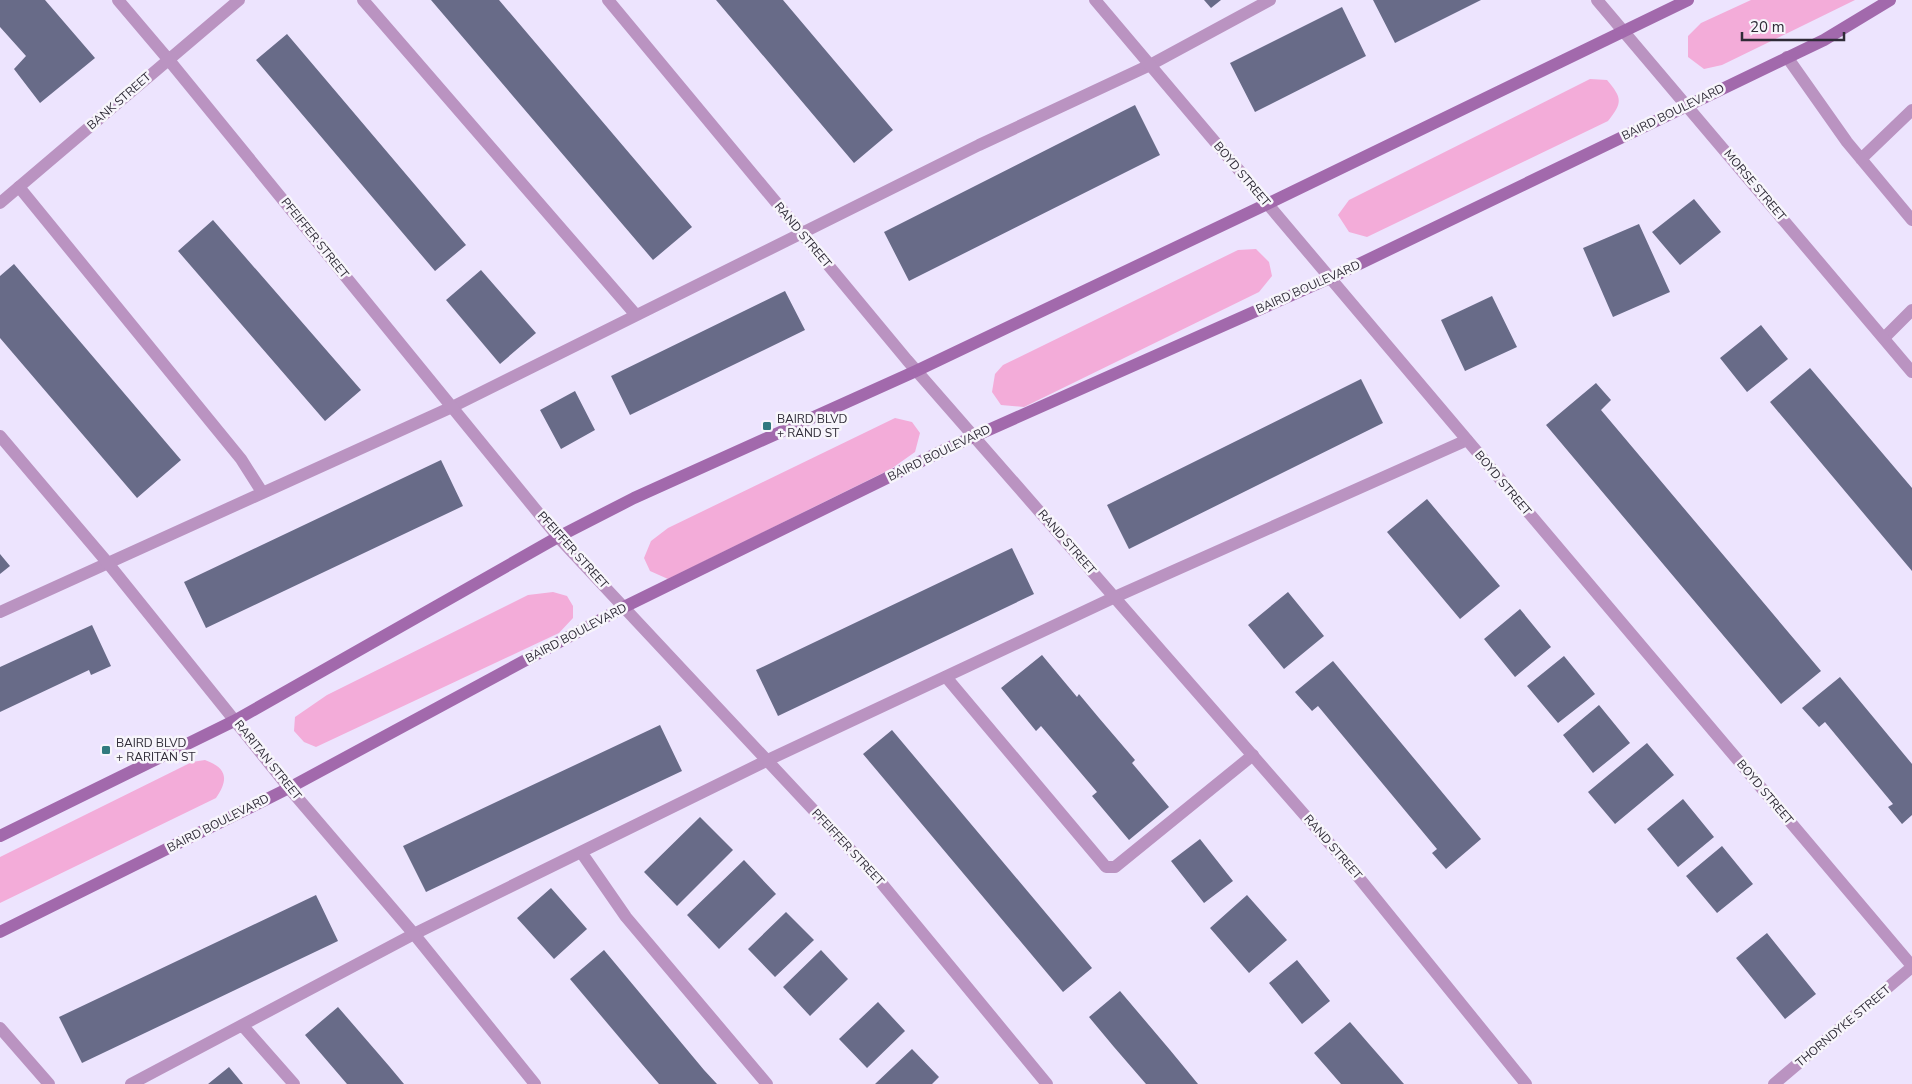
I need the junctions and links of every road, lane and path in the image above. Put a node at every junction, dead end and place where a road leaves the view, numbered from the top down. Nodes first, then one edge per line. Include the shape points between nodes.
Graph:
1 (118, 0) edge
2 (239, 0) edge
3 (364, 0) edge
4 (608, 0) edge
5 (1095, 0) edge
6 (1270, 0) edge
7 (1597, 0) edge
8 (1688, 0) edge
9 (1890, 0) edge
10 (1623, 32) junction
11 (1787, 57) junction
12 (168, 59) junction
13 (1150, 65) junction
14 (1688, 106) junction
15 (1912, 110) edge
16 (1861, 159) junction
17 (19, 187) junction
18 (0, 203) edge
19 (1267, 204) junction
20 (1912, 220) edge
21 (802, 234) junction
22 (1330, 278) junction
23 (1912, 310) edge
24 (636, 315) junction
25 (1884, 338) junction
26 (916, 371) junction
27 (1912, 372) edge
28 (452, 406) junction
29 (0, 436) edge
30 (974, 436) junction
31 (1467, 440) junction
32 (262, 492) junction
33 (558, 537) junction
34 (107, 562) junction
35 (1115, 597) junction
36 (624, 607) junction
37 (0, 612) edge
38 (946, 677) junction
39 (236, 720) junction
40 (1253, 755) junction
41 (768, 760) junction
42 (289, 788) junction
43 (0, 836) edge
44 (581, 852) junction
45 (0, 932) edge
46 (414, 934) junction
47 (1912, 967) edge
48 (242, 1025) junction
49 (0, 1028) edge
50 (49, 1084) edge
51 (131, 1084) edge
52 (294, 1084) edge
53 (535, 1084) edge
54 (768, 1084) edge
55 (1047, 1084) edge
56 (1526, 1084) edge
57 (1774, 1084) edge

1 - 12 street, PFEIFFER STREET
2 - 12 street, BANK STREET
3 - 24 street
4 - 21 street, RAND STREET
5 - 13 street, BOYD STREET
6 - 13 street
7 - 10 street, MORSE STREET
8 - 10 main road
9 - 11 main road, BAIRD BOULEVARD via 1824,40
10 - 14 street, MORSE STREET
10 - 19 main road
11 - 14 main road, BAIRD BOULEVARD
11 - 16 street
12 - 17 street, BANK STREET
12 - 28 street, PFEIFFER STREET
13 - 19 street, BOYD STREET
13 - 21 street
14 - 22 main road, BAIRD BOULEVARD
14 - 25 street, MORSE STREET
15 - 16 street
16 - 20 street
17 - 18 street, BANK STREET
17 - 32 street via 241,459
19 - 22 street, BOYD STREET
19 - 26 main road
21 - 24 street
21 - 26 street, RAND STREET
22 - 30 main road, BAIRD BOULEVARD
22 - 31 street, BOYD STREET
23 - 25 street
24 - 28 street
25 - 27 street, MORSE STREET
26 - 30 street, RAND STREET
26 - 33 main road via 634,498
28 - 32 street
28 - 33 street, PFEIFFER STREET
29 - 34 street, RARITAN STREET
30 - 35 street, RAND STREET
30 - 36 main road, BAIRD BOULEVARD
31 - 35 street
31 - 47 street, BOYD STREET
32 - 34 street
33 - 36 street, PFEIFFER STREET
33 - 39 main road
34 - 37 street
34 - 39 street, RARITAN STREET
35 - 38 street
35 - 40 street, RAND STREET
36 - 41 street, PFEIFFER STREET
36 - 42 main road, BAIRD BOULEVARD
38 - 40 street via 1106,867 1115,867
38 - 41 street
39 - 42 street, RARITAN STREET
39 - 43 main road
40 - 56 street, RAND STREET via 1351,868
41 - 44 street
41 - 55 street, PFEIFFER STREET via 878,879
42 - 45 main road, BAIRD BOULEVARD
42 - 46 street, RARITAN STREET
44 - 46 street
44 - 54 street via 626,917
46 - 48 street
46 - 53 street, RARITAN STREET
47 - 57 street, THORNDYKE STREET
48 - 51 street
48 - 52 street
49 - 50 street

